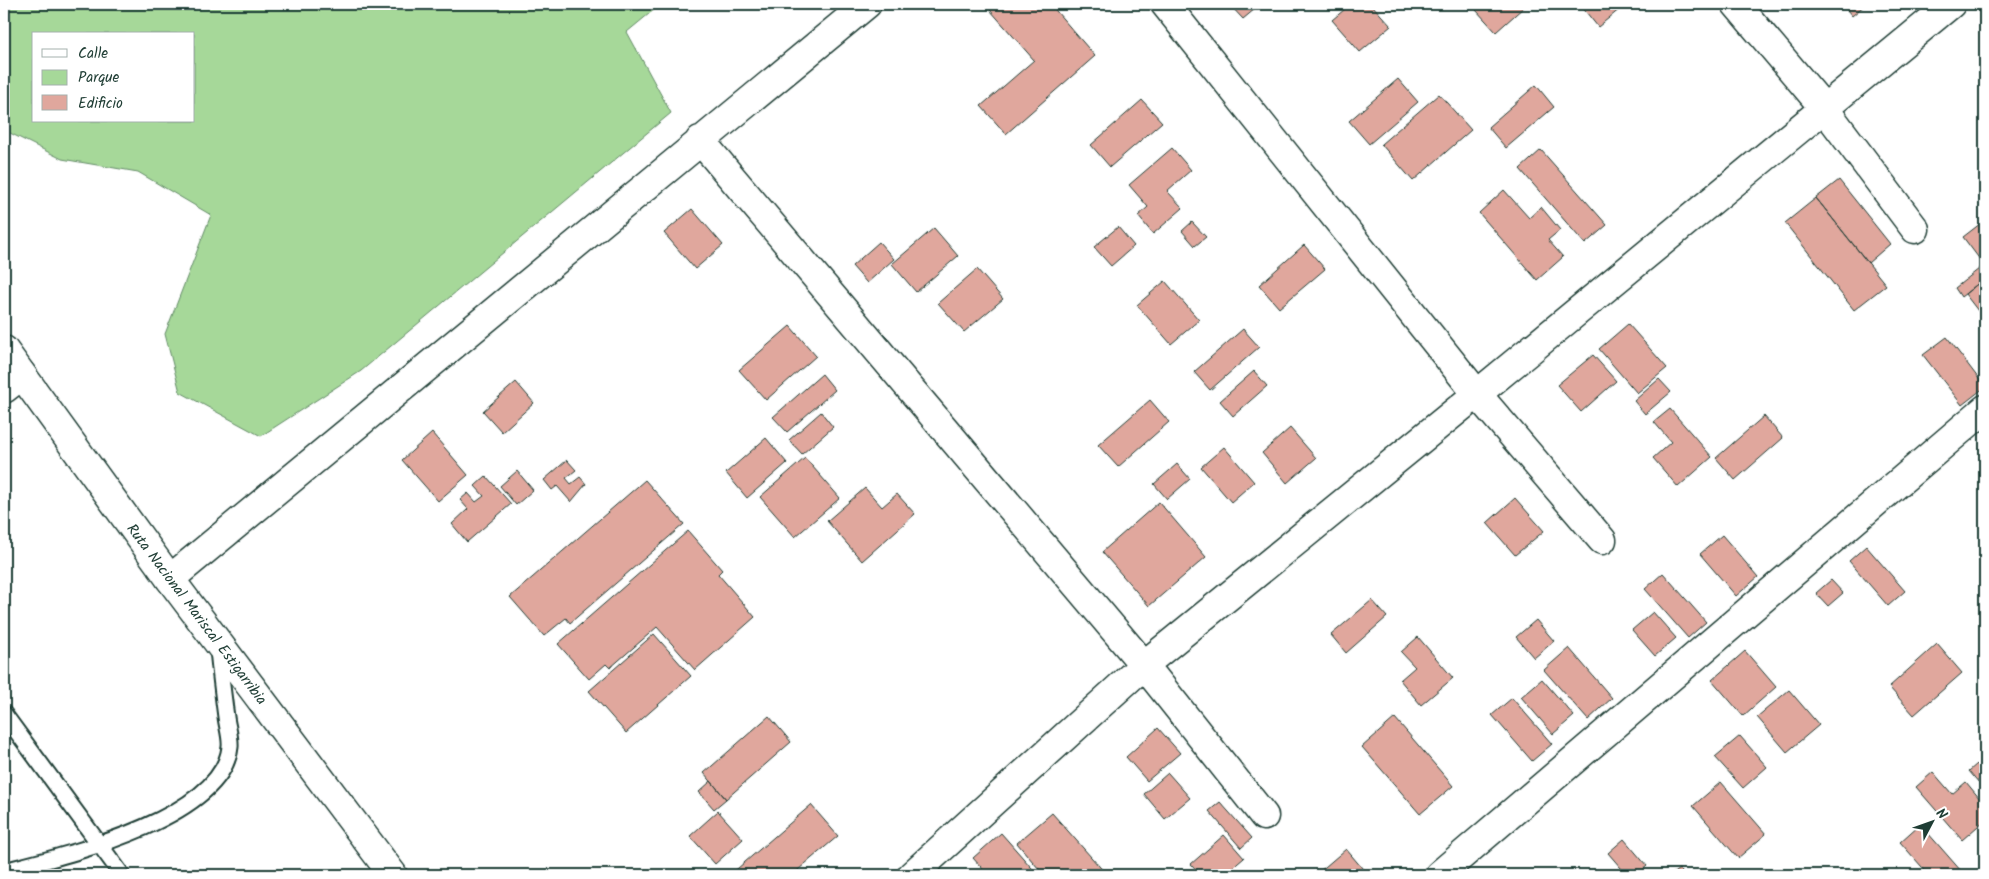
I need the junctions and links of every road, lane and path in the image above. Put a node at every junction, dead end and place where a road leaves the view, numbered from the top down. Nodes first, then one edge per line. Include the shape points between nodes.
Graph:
1 (867, 4) edge
2 (1165, 4) edge
3 (1736, 4) edge
4 (1951, 4) edge
5 (1824, 108) junction
6 (700, 140) junction
7 (1915, 229) dead end
8 (4, 350) edge
9 (13, 382) edge
10 (1477, 394) junction
11 (1985, 409) edge
12 (1602, 540) dead end
13 (170, 579) junction
14 (217, 642) junction
15 (1144, 665) junction
16 (4, 714) edge
17 (1264, 816) dead end
18 (99, 845) junction
19 (4, 871) edge
20 (122, 875) edge
21 (393, 875) edge
22 (912, 875) edge
23 (1439, 875) edge

1 - 6 street
2 - 10 street
3 - 5 street
4 - 5 street
5 - 7 street
5 - 10 street
6 - 13 street
6 - 15 street
8 - 9 street, Ruta Nacional Mariscal Estigarribia
9 - 13 street, Ruta Nacional Mariscal Estigarribia
10 - 12 street
10 - 15 street
11 - 23 street
13 - 14 street, Ruta Nacional Mariscal Estigarribia
14 - 18 lane via 230,747 220,774 195,797 159,822
14 - 21 street, Ruta Nacional Mariscal Estigarribia
15 - 17 street
15 - 22 street
16 - 18 lane
18 - 19 lane
18 - 20 lane

